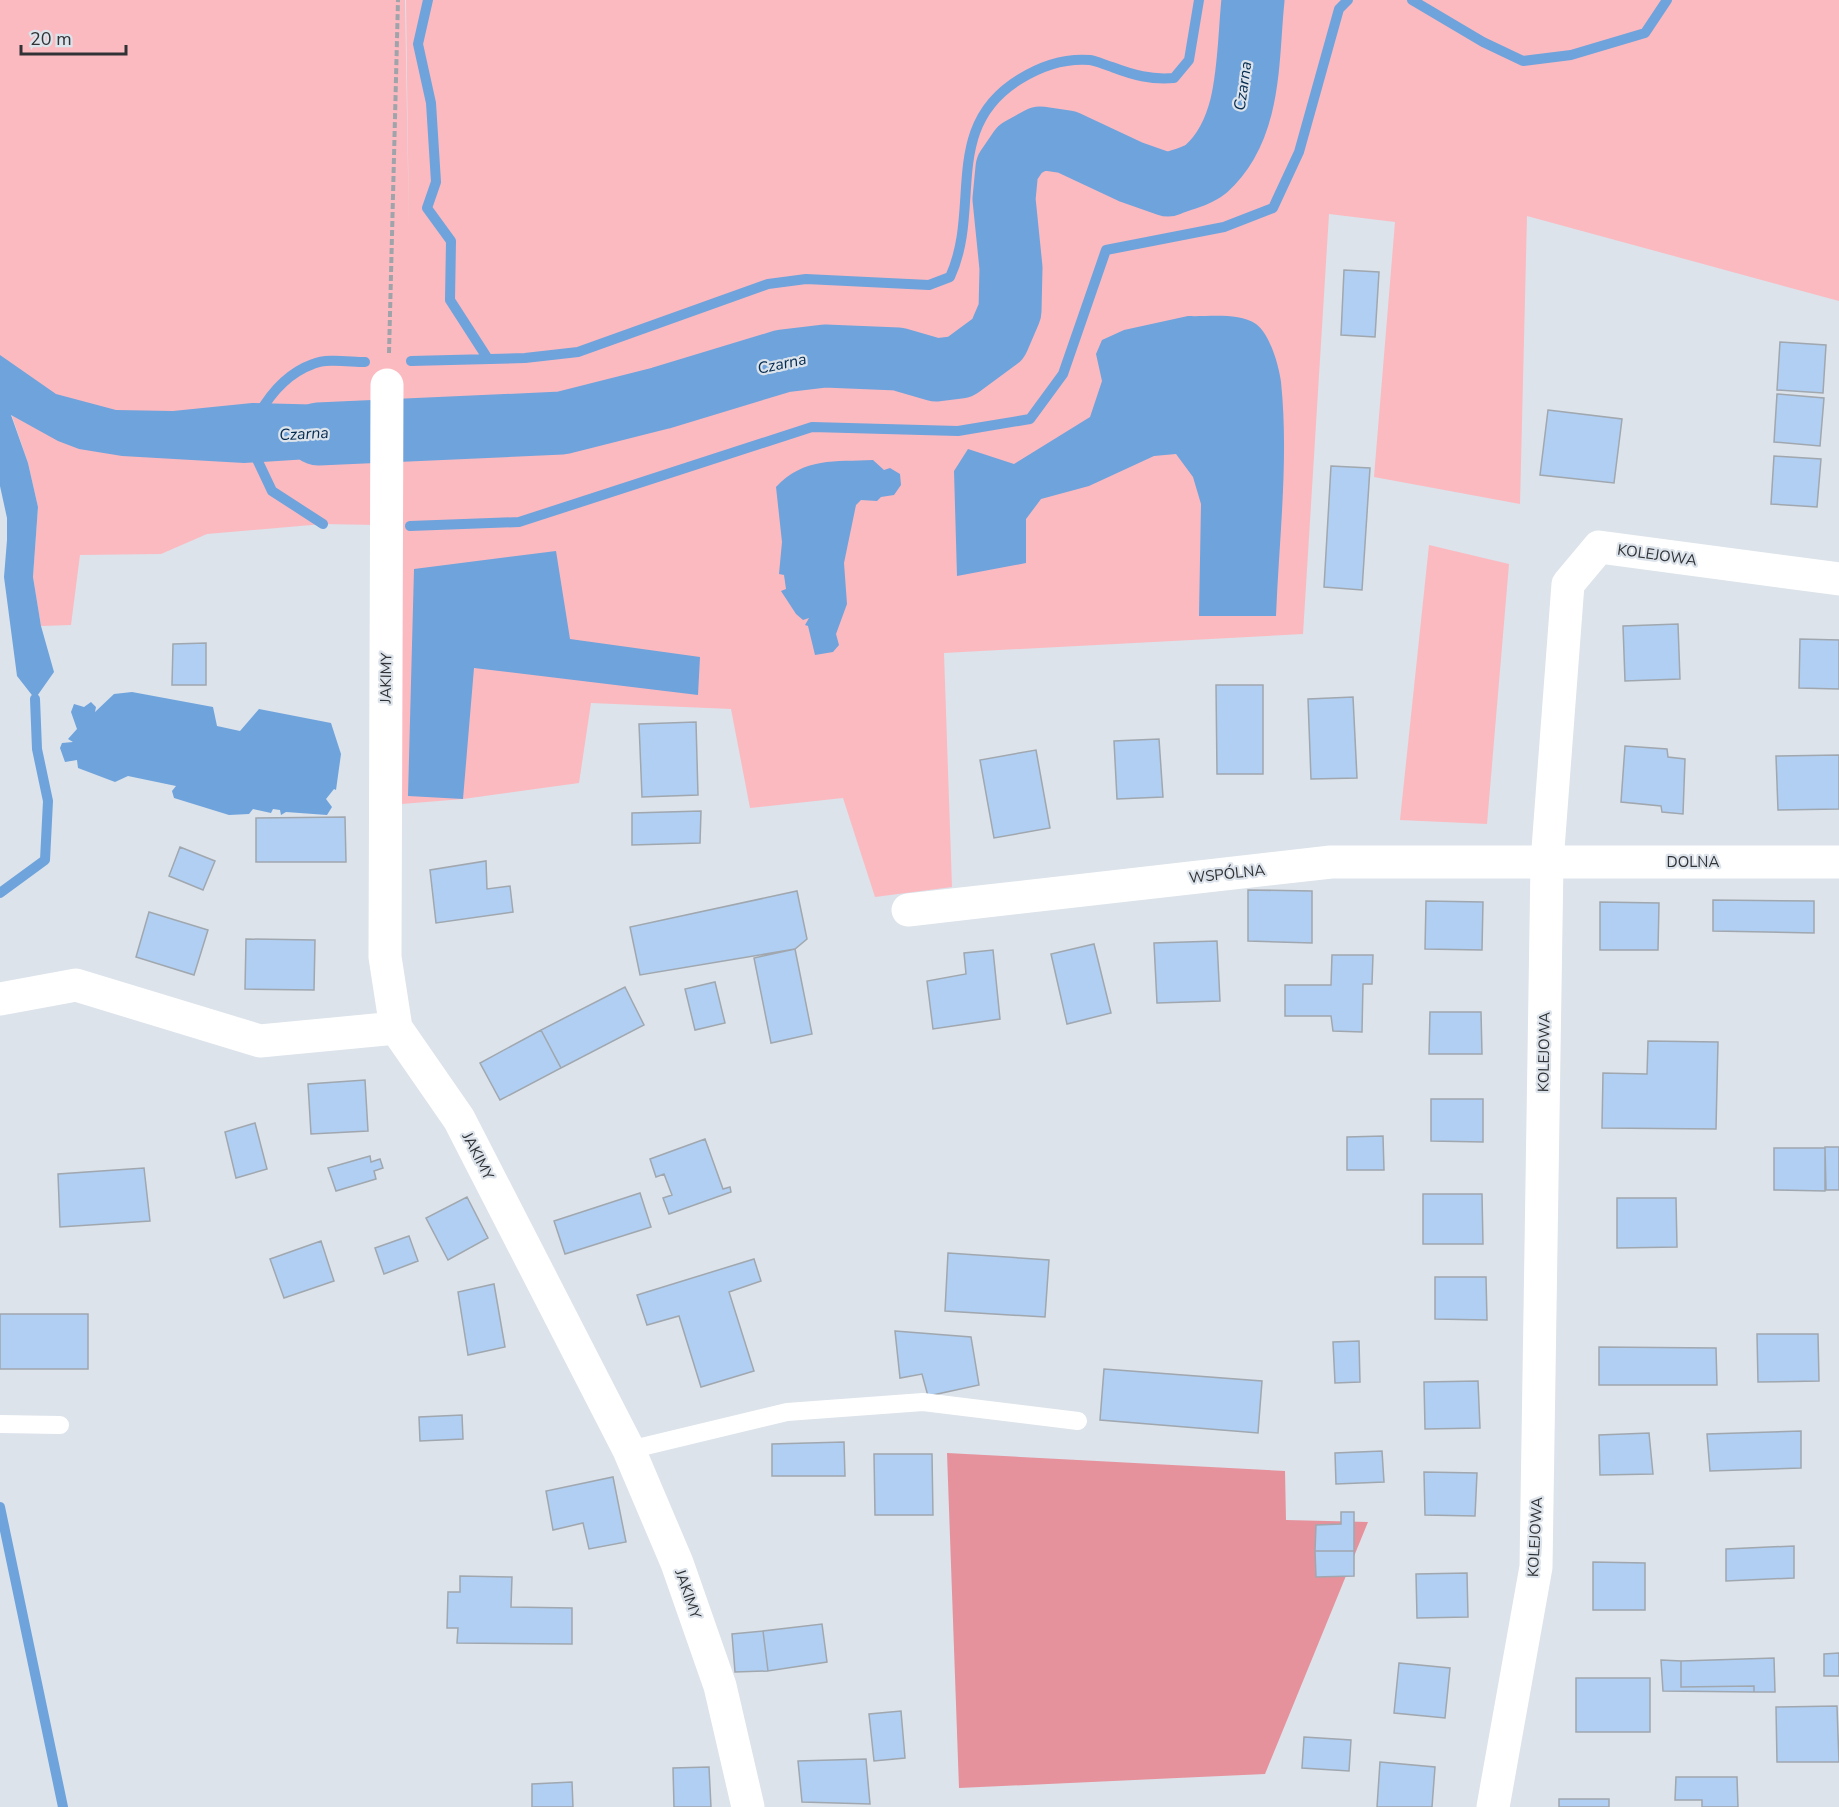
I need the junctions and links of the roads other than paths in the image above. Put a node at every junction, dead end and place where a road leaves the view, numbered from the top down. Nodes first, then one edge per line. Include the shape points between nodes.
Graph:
1 (387, 385) road end
2 (1839, 579) edge
3 (1547, 862) junction
4 (1839, 862) edge
5 (908, 910) dead end
6 (0, 999) edge
7 (396, 1028) junction
8 (1078, 1421) dead end
9 (0, 1424) edge
10 (60, 1425) dead end
11 (630, 1450) junction
12 (748, 1807) edge
13 (1493, 1807) edge

1 - 7 street, JAKIMY via 385,957
2 - 3 street, KOLEJOWA via 1599,547 1568,584
3 - 4 street, DOLNA
3 - 5 street, WSPÓLNA via 1331,862
3 - 13 street, KOLEJOWA via 1536,1566
6 - 7 street via 76,985 260,1041
7 - 11 street, JAKIMY via 459,1119
8 - 11 lane via 923,1402 787,1412
9 - 10 lane
11 - 12 street, JAKIMY via 677,1563 720,1686

